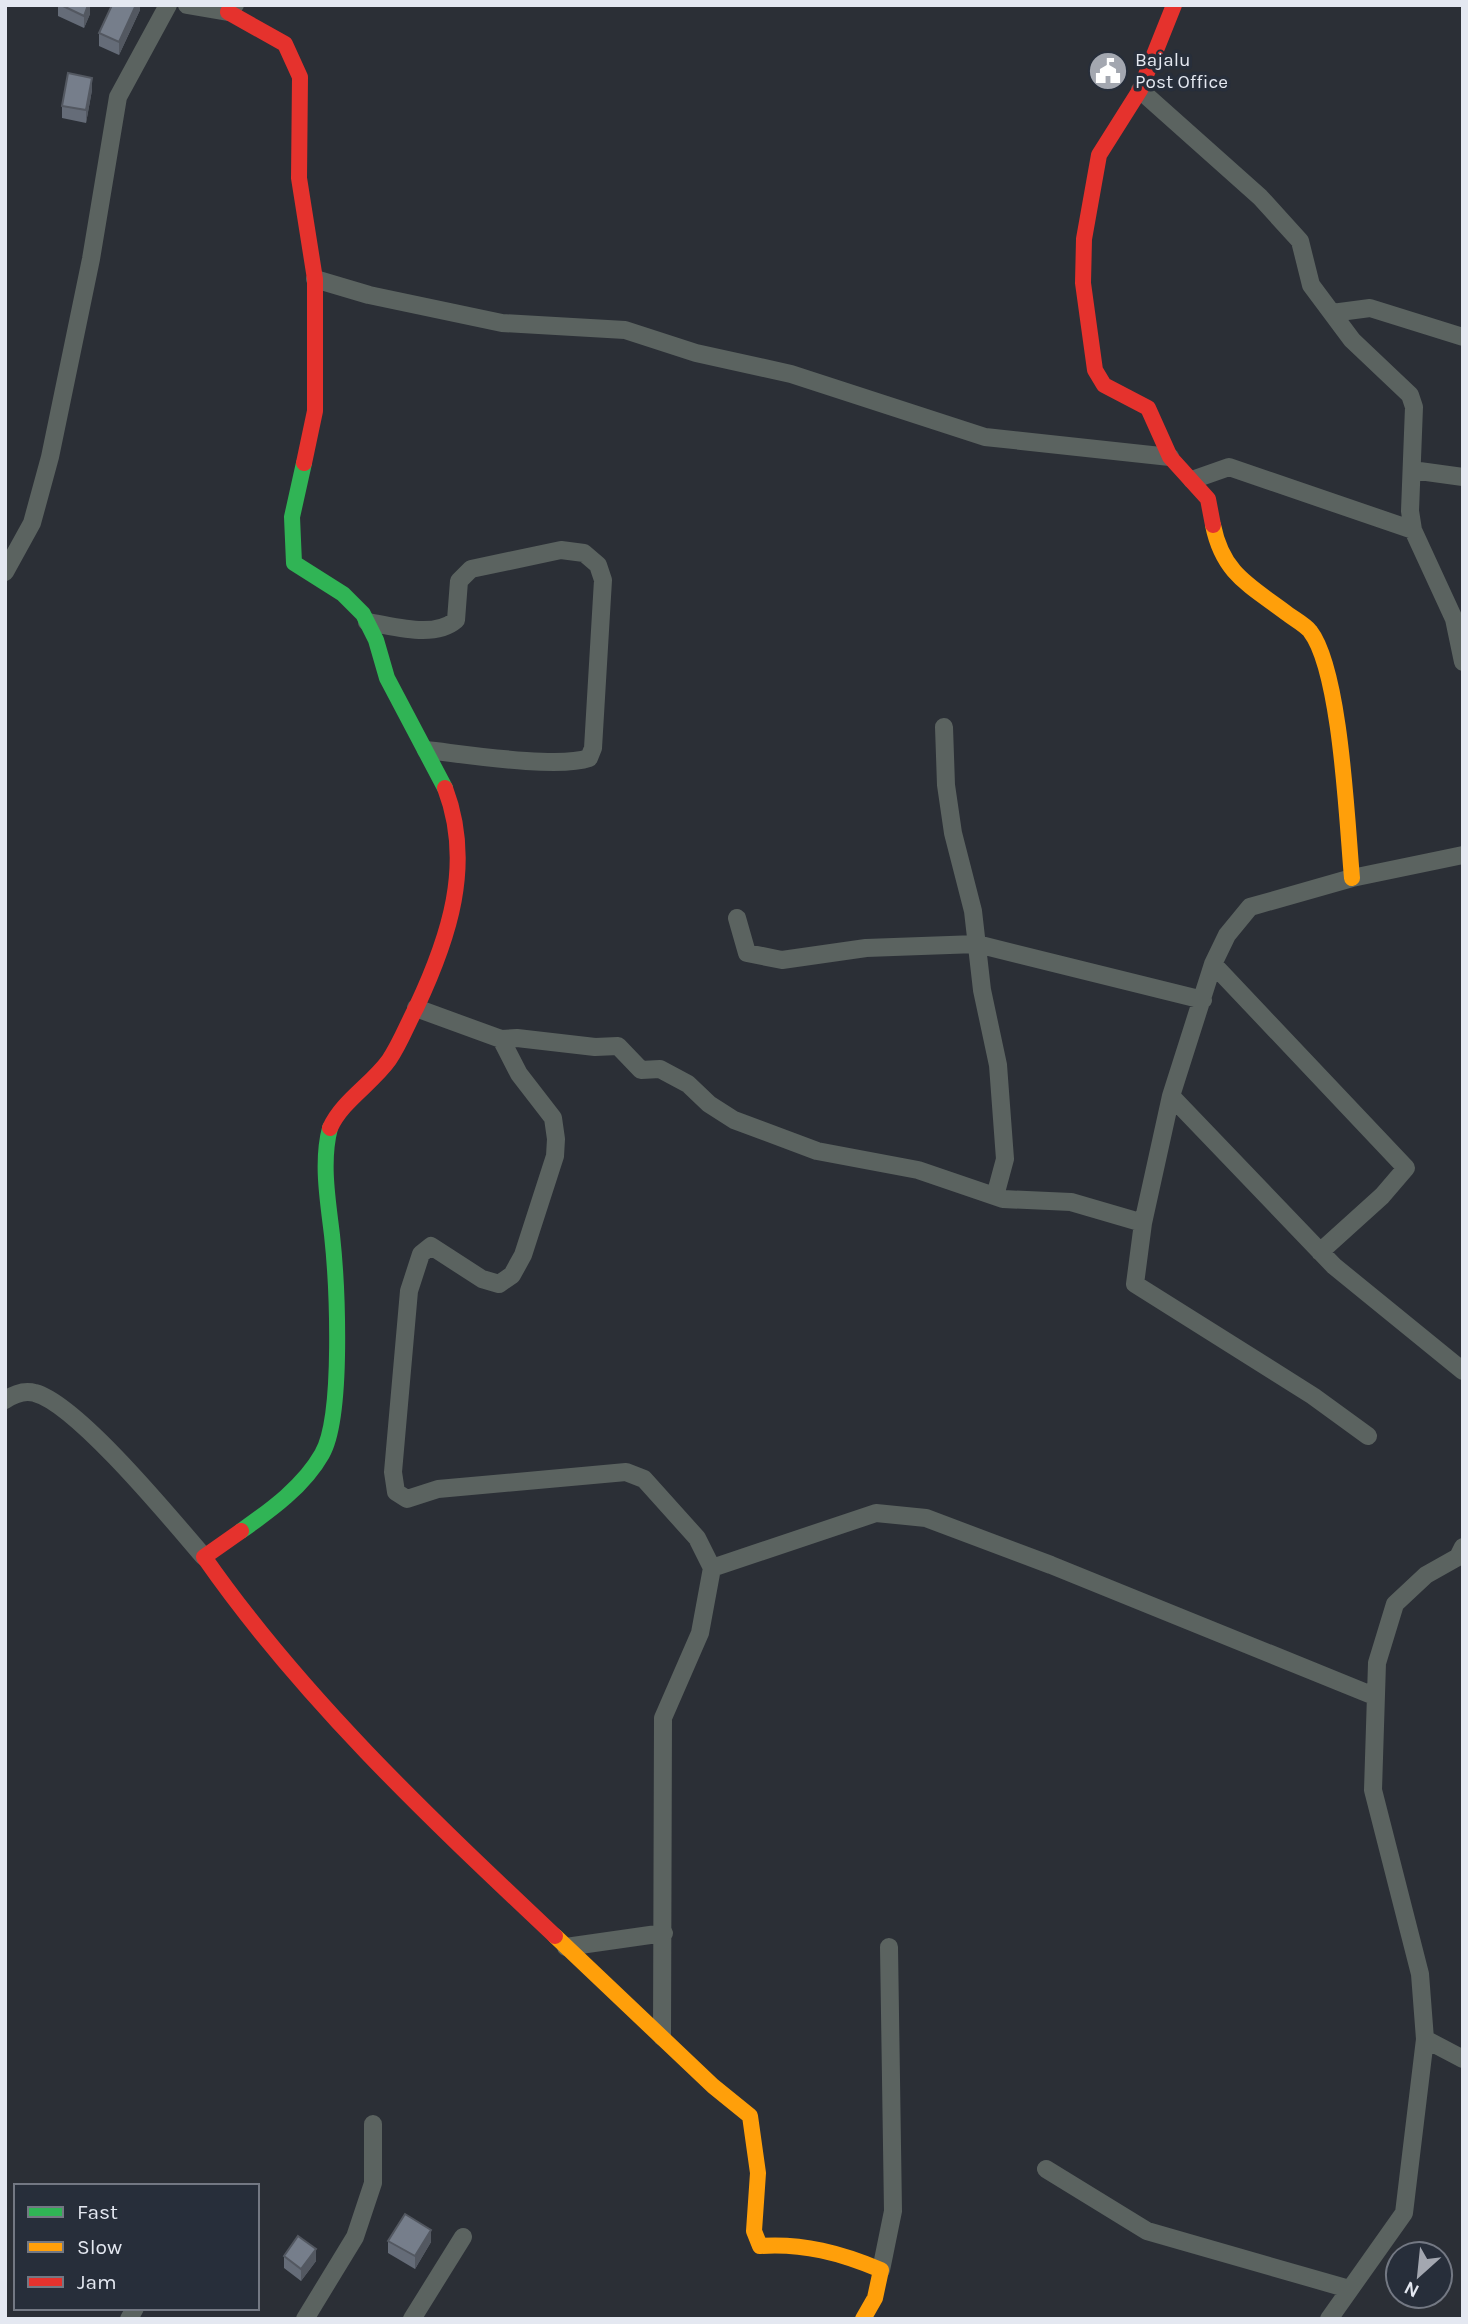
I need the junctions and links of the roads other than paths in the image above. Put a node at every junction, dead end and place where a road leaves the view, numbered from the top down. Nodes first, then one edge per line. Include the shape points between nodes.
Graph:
1 (168, 5) edge
2 (187, 5) edge
3 (1174, 5) edge
4 (232, 9) edge
5 (1140, 90) junction
6 (315, 279) junction
7 (1332, 313) junction
8 (1463, 337) edge
9 (1170, 457) junction
10 (1412, 470) junction
11 (1463, 477) edge
12 (1192, 480) junction
13 (1413, 530) junction
14 (5, 572) edge
15 (367, 622) junction
16 (1463, 662) edge
17 (944, 727) dead end
18 (426, 750) junction
19 (1463, 855) edge
20 (1352, 878) junction
21 (737, 918) dead end
22 (976, 944) junction
23 (1213, 964) junction
24 (1203, 1000) junction
25 (416, 1008) junction
26 (501, 1039) junction
27 (1171, 1096) junction
28 (995, 1196) junction
29 (1143, 1223) junction
30 (1320, 1252) junction
31 (1463, 1371) edge
32 (5, 1400) edge
33 (1368, 1436) dead end
34 (1463, 1547) edge
35 (204, 1557) junction
36 (712, 1568) junction
37 (1374, 1696) junction
38 (664, 1933) junction
39 (566, 1947) junction
40 (889, 1947) dead end
41 (662, 2037) junction
42 (1425, 2039) junction
43 (1463, 2059) edge
44 (373, 2124) dead end
45 (1046, 2169) dead end
46 (463, 2237) dead end
47 (881, 2270) junction
48 (1349, 2289) junction
49 (305, 2319) edge
50 (412, 2319) edge
51 (863, 2319) edge
52 (1329, 2319) edge

1 - 14 street via 118,97 91,259 50,457 32,523
2 - 4 street
3 - 5 street
4 - 6 street via 285,44 300,78 299,178
5 - 7 street via 1260,197 1300,241 1311,285
5 - 9 street via 1099,155 1084,239 1083,283 1094,370 1112,390 1147,408
6 - 9 street via 502,323 625,330 696,353 816,381 985,437
6 - 15 street via 315,411 292,517 294,564 334,587
7 - 8 street via 1370,308
7 - 10 street via 1352,340 1410,395 1414,407
9 - 12 street
10 - 11 street
10 - 13 street
12 - 13 street via 1229,467
12 - 20 street via 1208,499 1217,546 1229,569 1310,631 1322,655 1338,721
13 - 16 street via 1454,620
15 - 18 street via 384,674
15 - 18 street via 448,627 456,620 459,581 471,569 561,550 584,553 598,565 603,580 589,758 552,761
17 - 22 street via 946,785
18 - 25 street via 448,796 458,837 458,890 439,958
19 - 20 street
20 - 23 street via 1250,907 1227,935
21 - 22 street via 747,953 782,960 866,948
22 - 24 street
22 - 28 street via 1003,1116 1005,1159
23 - 24 street
23 - 30 street via 1406,1168
24 - 27 street
25 - 26 street
25 - 35 street via 390,1060 330,1126 325,1176 337,1348 330,1428 323,1454 246,1529
26 - 28 street via 618,1046 641,1070 660,1069 688,1084 734,1120 817,1151 918,1170
26 - 36 street via 519,1074 553,1118 555,1156 535,1222 512,1275 499,1284 482,1279 430,1246 421,1254 409,1291 393,1472 397,1492 407,1499 438,1489 626,1472 644,1479 697,1538
27 - 29 street
27 - 30 street
28 - 29 street via 1071,1202
29 - 33 street via 1135,1284
30 - 31 street
32 - 35 street via 22,1392 48,1398 150,1494
34 - 37 street via 1458,1557 1426,1574 1395,1604 1377,1663
35 - 39 street via 250,1623 418,1807
36 - 37 street via 876,1513 926,1518
36 - 38 street via 700,1633 663,1718
37 - 42 street via 1373,1790 1420,1974
38 - 39 street
38 - 41 street
39 - 41 street
40 - 47 street via 893,2211
41 - 47 street via 750,2116 758,2173 754,2231 760,2246 791,2242 849,2255
42 - 43 street
42 - 48 street via 1404,2213
44 - 49 street via 373,2183 355,2237
45 - 48 street via 1147,2231
46 - 50 street
47 - 51 street
48 - 52 street

